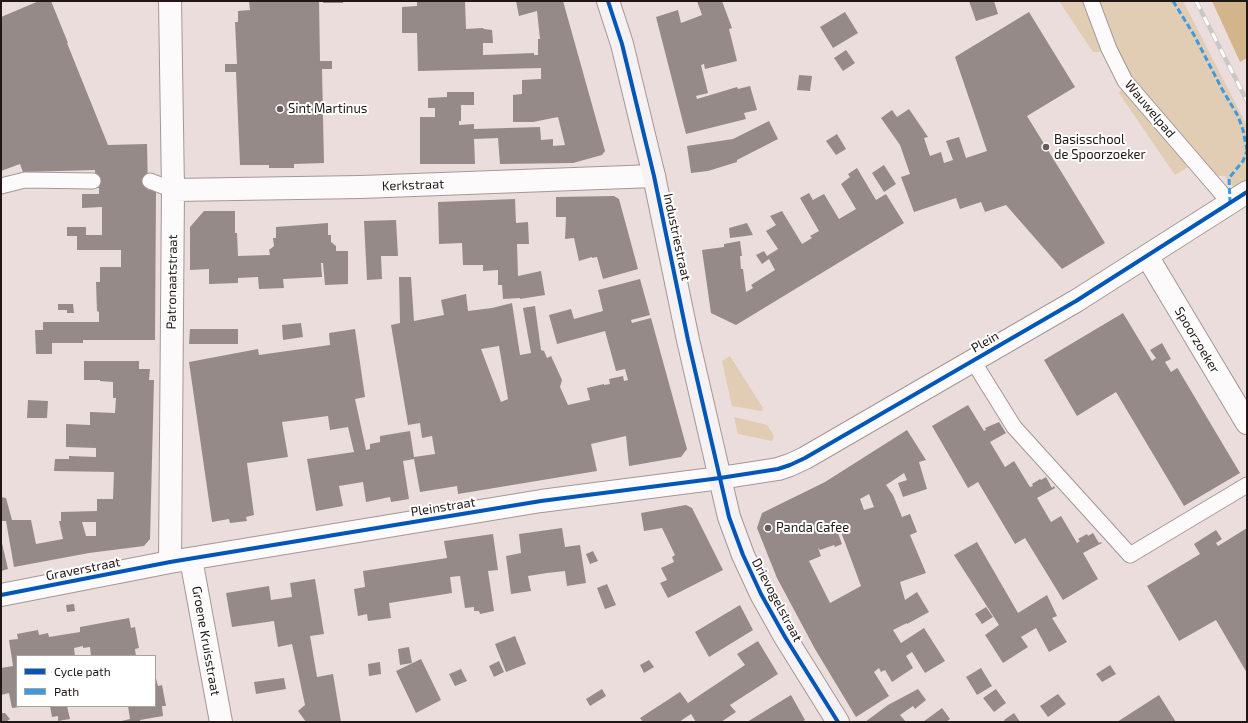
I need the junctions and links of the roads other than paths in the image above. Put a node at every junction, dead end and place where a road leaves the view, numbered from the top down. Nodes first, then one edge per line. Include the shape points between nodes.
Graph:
1 (170, 1) edge
2 (608, 1) edge
3 (1091, 1) edge
4 (654, 176) junction
5 (93, 181) dead end
6 (150, 181) dead end
7 (1, 186) edge
8 (173, 190) junction
9 (1238, 198) edge
10 (1147, 256) junction
11 (973, 361) junction
12 (1247, 423) edge
13 (720, 478) junction
14 (1247, 484) edge
15 (191, 559) junction
16 (170, 562) junction
17 (1, 595) edge
18 (221, 722) edge
19 (838, 722) edge

1 - 8 street, Patronaatstraat
2 - 4 street, Industriestraat via 622,44
3 - 9 lane, Wauwelpad via 1109,49 1125,81
4 - 8 street, Kerkstraat via 361,187
4 - 13 street, Industriestraat
5 - 7 lane via 25,180
6 - 8 lane
8 - 16 street, Patronaatstraat
9 - 10 street, Plein
10 - 11 street, Plein
10 - 12 street, Spoorzoeker
11 - 13 street, Plein via 790,465
11 - 14 lane, Plein via 1014,428 1130,554
13 - 15 street, Pleinstraat via 541,501
13 - 19 street, Drievogelstraat via 729,517 742,555 785,637
15 - 16 street, Pleinstraat
15 - 18 street, Groene Kruisstraat
16 - 17 street, Graverstraat

